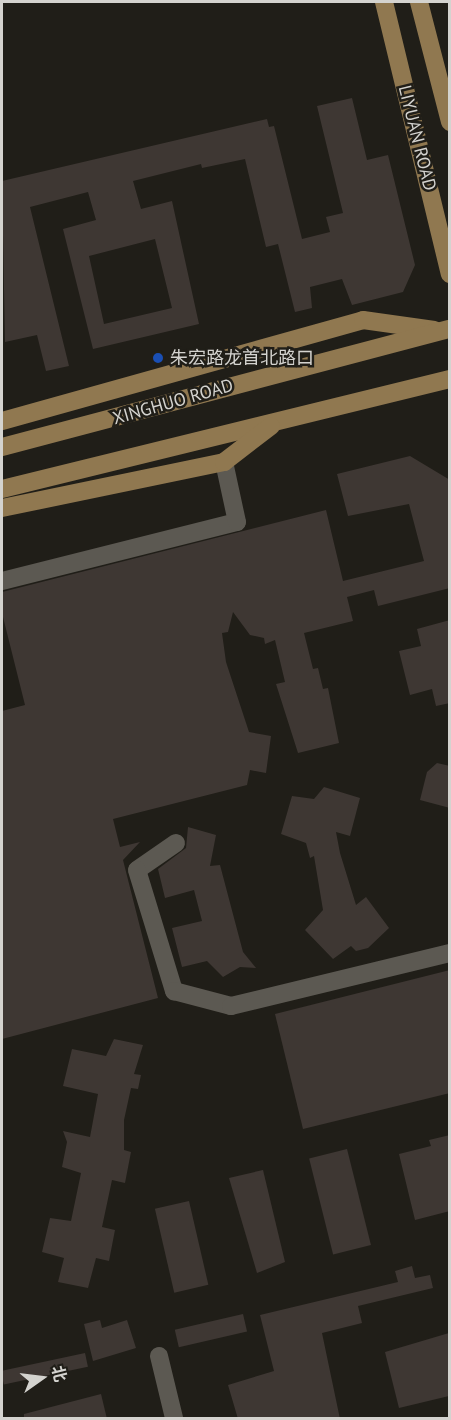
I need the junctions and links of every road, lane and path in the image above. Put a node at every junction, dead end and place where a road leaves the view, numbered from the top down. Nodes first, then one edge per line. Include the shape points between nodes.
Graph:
1 (384, 2) edge
2 (419, 2) edge
3 (450, 122) edge
4 (450, 274) edge
5 (446, 330) edge
6 (450, 379) edge
7 (136, 384) junction
8 (2, 421) edge
9 (277, 422) junction
10 (51, 435) junction
11 (2, 447) edge
12 (224, 462) junction
13 (2, 489) edge
14 (2, 508) edge
15 (2, 581) edge
16 (176, 843) dead end
17 (450, 953) edge
18 (159, 1356) dead end
19 (174, 1419) edge

1 - 4 main road, LIYUAN ROAD
2 - 3 main road, LIYUAN ROAD
5 - 7 main road via 363,320
5 - 10 main road, XINGHUO ROAD
6 - 9 main road
7 - 8 main road
7 - 10 main road
9 - 12 main road
9 - 13 main road
10 - 11 main road, XINGHUO ROAD
12 - 14 main road
12 - 15 street via 237,522
16 - 17 street via 137,870 174,991 231,1006
18 - 19 street

